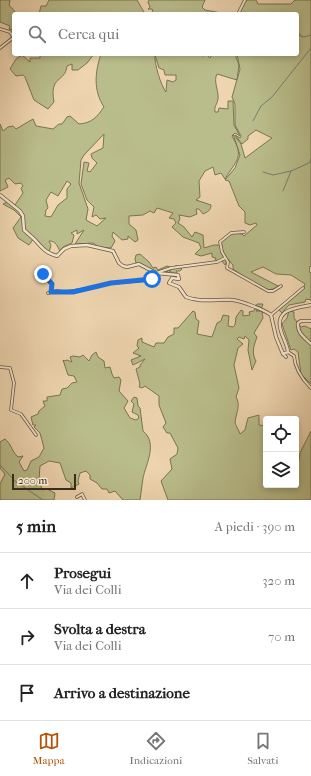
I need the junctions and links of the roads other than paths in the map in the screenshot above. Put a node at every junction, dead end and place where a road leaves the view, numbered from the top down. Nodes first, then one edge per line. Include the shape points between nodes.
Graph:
1 (245, 0) edge
2 (239, 12) edge
3 (0, 29) edge
4 (12, 35) edge
5 (12, 39) edge
6 (0, 48) edge
7 (0, 195) edge
8 (244, 232) dead end
9 (225, 258) junction
10 (311, 268) edge
11 (311, 271) edge
12 (156, 273) junction
13 (36, 276) dead end
14 (281, 286) dead end
15 (303, 288) dead end
16 (51, 292) junction
17 (48, 293) dead end
18 (311, 305) edge
19 (271, 316) junction
20 (311, 321) edge
21 (311, 344) edge
22 (288, 352) junction
23 (283, 354) junction
24 (286, 357) dead end
25 (0, 367) edge
26 (311, 388) edge
27 (36, 435) dead end
28 (77, 497) dead end
29 (85, 500) edge

1 - 2 street
3 - 4 street
5 - 6 street
7 - 12 street via 20,211 24,216 24,230 45,251 57,256 71,246 87,245 113,251 123,266 140,264
8 - 9 street via 231,233 221,240 220,246
9 - 12 street via 220,262 172,268
9 - 14 street via 228,262 227,268 265,290 273,291
10 - 11 street
12 - 16 street via 148,280 111,283 73,292
12 - 19 street via 179,276 178,280 169,280 169,283 179,287 186,297 233,300 265,311
13 - 16 street via 43,274 52,284
15 - 19 street
16 - 17 street
18 - 22 street via 287,309 284,313 280,330
19 - 23 street
20 - 21 street via 298,323 300,334
22 - 23 street
22 - 26 street via 294,356 294,363 303,380
23 - 24 street
25 - 27 street via 10,368 14,383 11,410 21,414
28 - 29 street via 81,494

